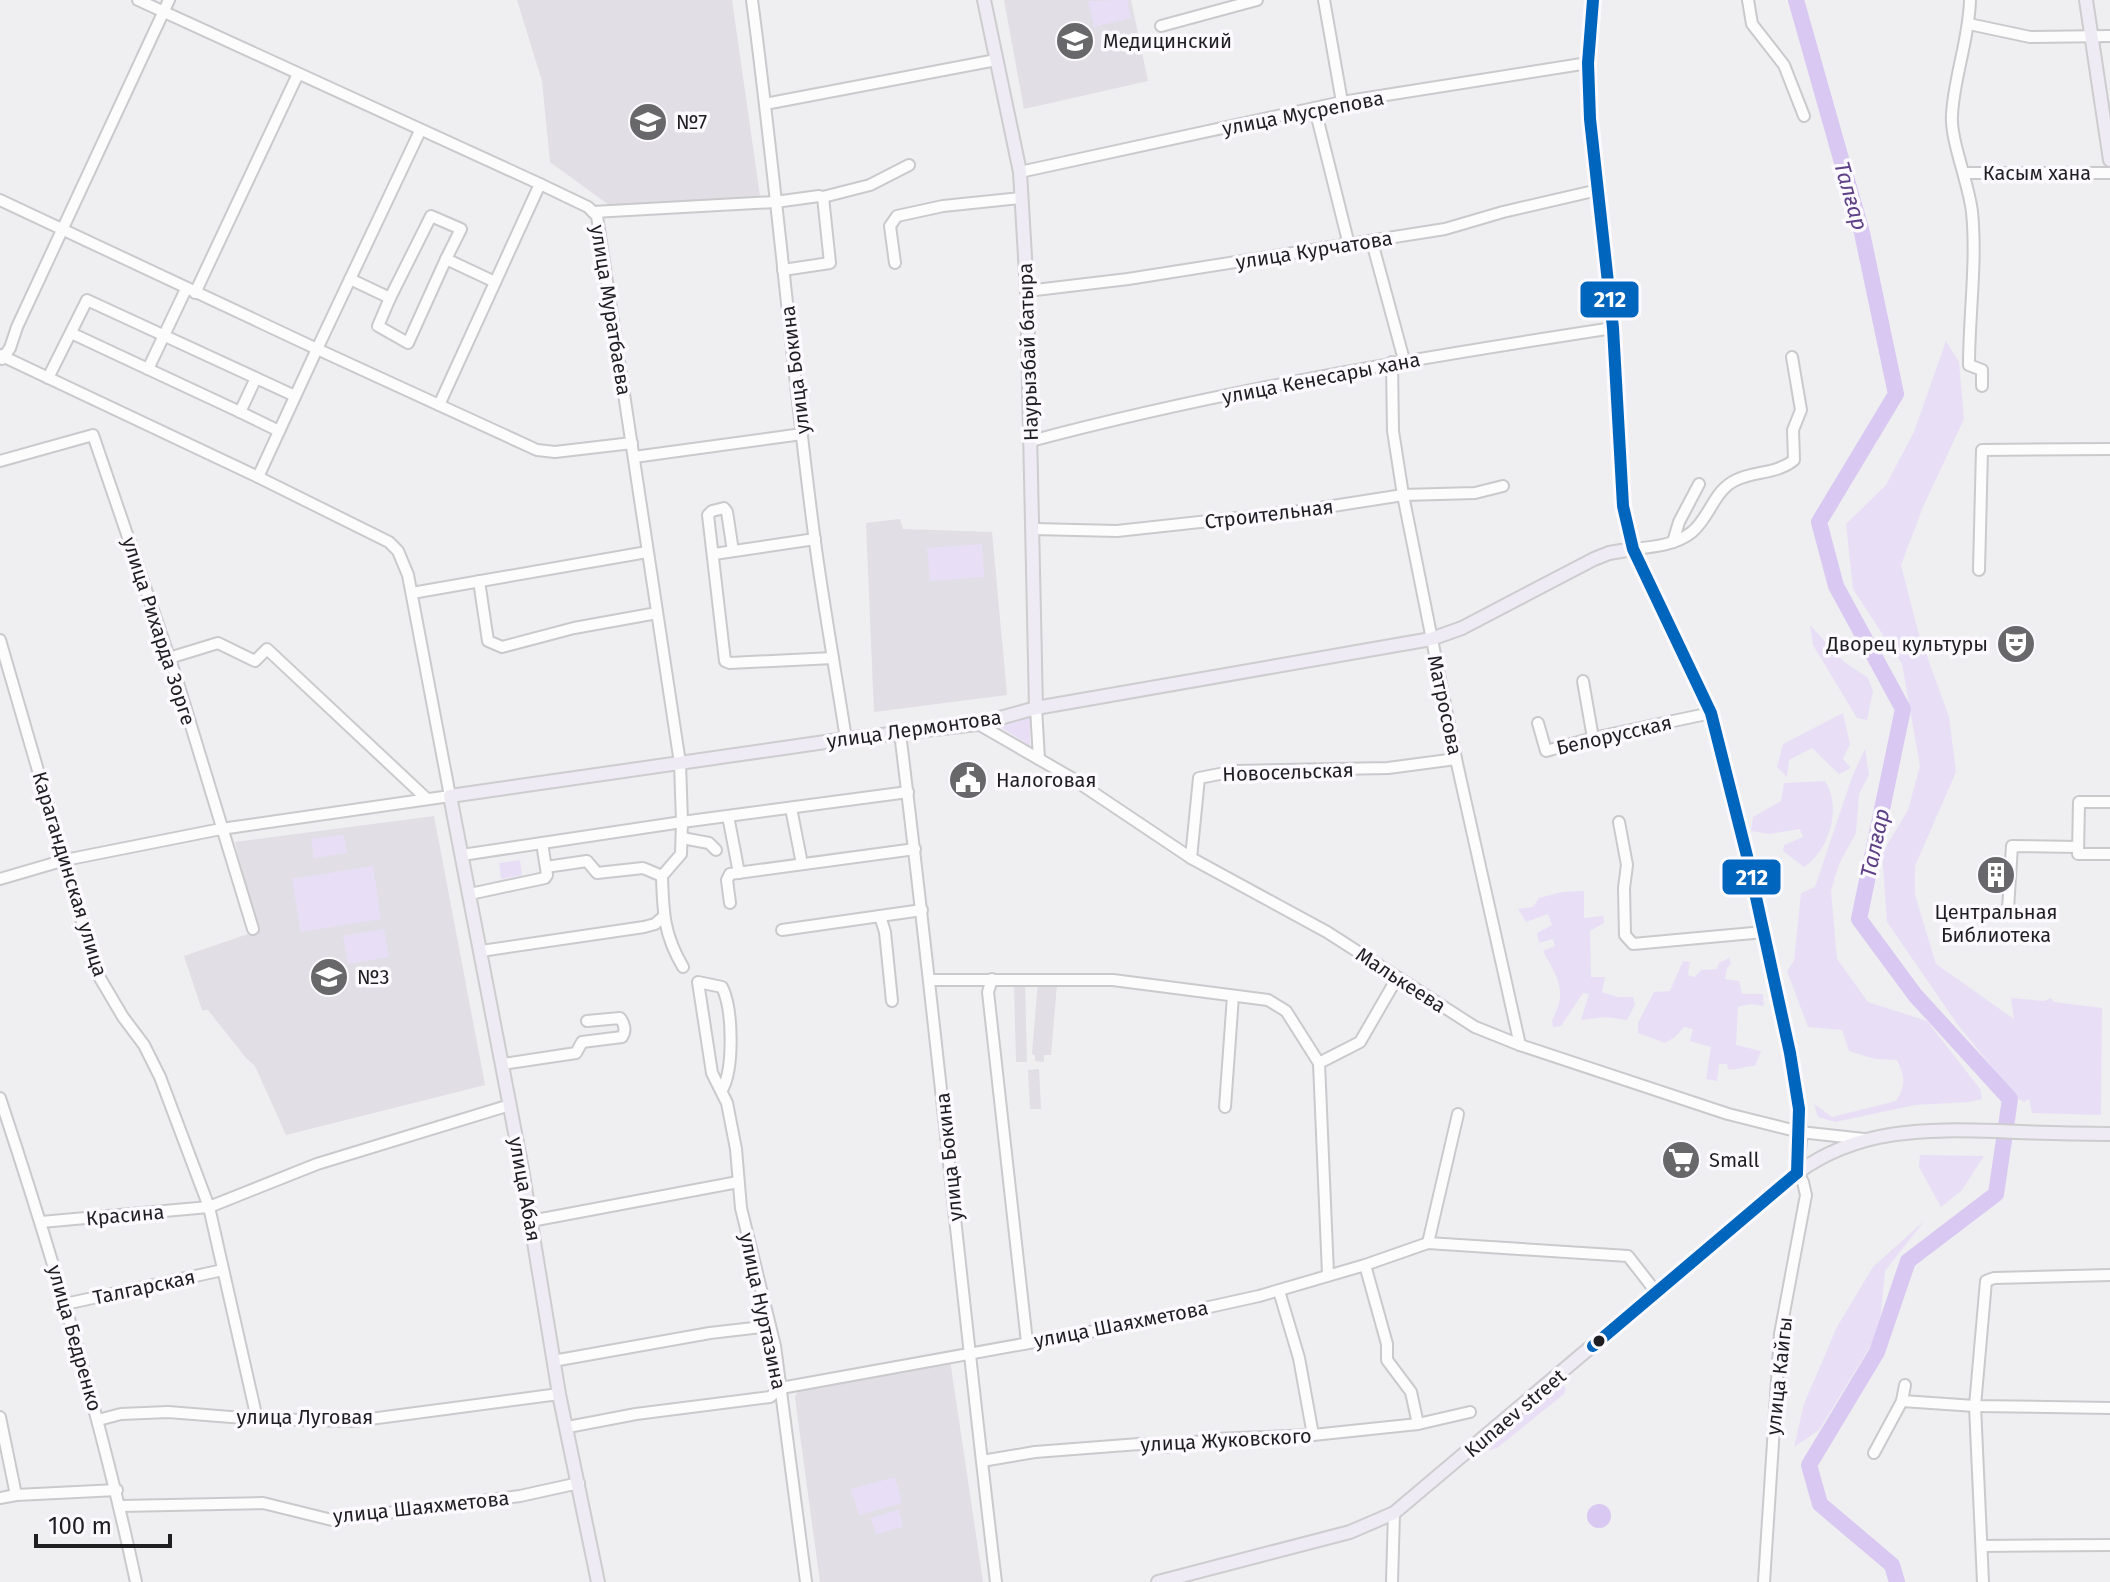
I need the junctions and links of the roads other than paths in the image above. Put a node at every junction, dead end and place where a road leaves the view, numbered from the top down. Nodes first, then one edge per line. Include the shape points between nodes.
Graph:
1 (138, 0) edge
2 (169, 0) edge
3 (752, 0) edge
4 (984, 0) edge
5 (1257, 0) edge
6 (1324, 0) edge
7 (1593, 0) edge
8 (1748, 0) edge
9 (1970, 0) edge
10 (2086, 0) edge
11 (162, 11) junction
12 (1969, 24) junction
13 (1161, 26) dead end
14 (2092, 36) junction
15 (2110, 36) edge
16 (996, 60) junction
17 (1588, 63) junction
18 (298, 74) junction
19 (1342, 102) junction
20 (765, 104) junction
21 (1315, 109) junction
22 (1804, 116) dead end
23 (420, 131) junction
24 (2110, 160) edge
25 (909, 165) dead end
26 (1020, 172) junction
27 (1964, 173) junction
28 (2110, 173) edge
29 (540, 184) junction
30 (1598, 190) junction
31 (823, 197) junction
32 (1021, 198) junction
33 (0, 200) edge
34 (775, 202) junction
35 (593, 212) junction
36 (63, 229) junction
37 (1372, 242) junction
38 (1349, 245) junction
39 (446, 259) junction
40 (895, 263) dead end
41 (783, 270) junction
42 (350, 279) junction
43 (495, 282) junction
44 (191, 291) junction
45 (1027, 291) junction
46 (390, 298) junction
47 (1613, 328) junction
48 (71, 333) junction
49 (164, 335) junction
50 (317, 349) junction
51 (2, 357) edge
52 (1792, 357) dead end
53 (1398, 361) junction
54 (148, 369) junction
55 (48, 378) junction
56 (256, 378) junction
57 (1982, 386) dead end
58 (295, 396) junction
59 (439, 405) junction
60 (240, 412) junction
61 (279, 431) junction
62 (802, 434) junction
63 (1031, 441) junction
64 (632, 443) junction
65 (2110, 449) edge
66 (634, 457) junction
67 (0, 461) edge
68 (258, 477) junction
69 (1699, 484) dead end
70 (1503, 486) dead end
71 (1403, 495) junction
72 (1034, 529) junction
73 (815, 539) junction
74 (1673, 542) junction
75 (1633, 549) junction
76 (733, 551) junction
77 (647, 552) junction
78 (714, 554) junction
79 (1979, 570) dead end
80 (479, 581) junction
81 (412, 593) junction
82 (657, 613) junction
83 (1431, 639) junction
84 (0, 640) edge
85 (169, 658) junction
86 (833, 658) junction
87 (1583, 681) dead end
88 (1036, 708) junction
89 (1711, 713) junction
90 (1538, 723) dead end
91 (978, 724) junction
92 (900, 733) junction
93 (1593, 738) junction
94 (846, 739) junction
95 (1039, 759) junction
96 (1456, 759) junction
97 (680, 763) junction
98 (908, 792) junction
99 (450, 796) junction
100 (427, 799) junction
101 (2110, 802) edge
102 (791, 808) junction
103 (728, 816) junction
104 (682, 822) junction
105 (1619, 822) dead end
106 (221, 829) junction
107 (682, 838) junction
108 (542, 843) junction
109 (2078, 847) junction
110 (915, 849) junction
111 (716, 850) dead end
112 (2110, 854) edge
113 (462, 855) junction
114 (1191, 858) junction
115 (65, 860) junction
116 (802, 864) junction
117 (546, 867) junction
118 (739, 873) junction
119 (662, 876) junction
120 (0, 879) edge
121 (470, 894) junction
122 (730, 903) dead end
123 (2008, 909) dead end
124 (922, 910) junction
125 (880, 916) junction
126 (663, 917) junction
127 (253, 929) dead end
128 (782, 930) dead end
129 (1764, 932) junction
130 (481, 951) junction
131 (683, 967) dead end
132 (1397, 978) junction
133 (992, 979) junction
134 (931, 980) junction
135 (1233, 996) junction
136 (892, 1001) dead end
137 (587, 1021) dead end
138 (1520, 1045) junction
139 (1319, 1063) junction
140 (503, 1064) junction
141 (722, 1090) junction
142 (0, 1098) edge
143 (510, 1105) junction
144 (1225, 1107) dead end
145 (1458, 1114) dead end
146 (1800, 1132) junction
147 (2110, 1134) edge
148 (1864, 1139) junction
149 (1797, 1173) junction
150 (738, 1182) junction
151 (209, 1207) junction
152 (531, 1221) junction
153 (41, 1222) junction
154 (1428, 1243) junction
155 (1365, 1265) junction
156 (223, 1270) junction
157 (1328, 1274) junction
158 (2110, 1275) edge
159 (1279, 1291) junction
160 (1656, 1292) junction
161 (65, 1304) junction
162 (770, 1326) junction
163 (1027, 1342) junction
164 (969, 1352) junction
165 (553, 1361) junction
166 (1905, 1385) dead end
167 (781, 1388) junction
168 (559, 1394) junction
169 (1902, 1401) junction
170 (1975, 1406) junction
171 (2110, 1408) edge
172 (1470, 1412) dead end
173 (0, 1417) edge
174 (257, 1419) junction
175 (98, 1420) junction
176 (1418, 1424) junction
177 (568, 1427) junction
178 (1313, 1435) junction
179 (1874, 1453) dead end
180 (982, 1461) junction
181 (579, 1483) junction
182 (117, 1490) junction
183 (16, 1495) junction
184 (0, 1498) edge
185 (120, 1506) junction
186 (1394, 1513) junction
187 (2110, 1545) edge
188 (1982, 1546) junction
189 (136, 1582) edge
190 (598, 1582) edge
191 (806, 1582) edge
192 (996, 1582) edge
193 (1158, 1582) edge
194 (1392, 1582) edge
195 (1764, 1582) edge
196 (1983, 1582) edge

1 - 11 street, улица Муратбаева
2 - 11 street
3 - 20 street, улица Бокина
4 - 16 main road, Наурызбай батыра
5 - 13 street
6 - 19 street
7 - 17 main road
8 - 22 street via 1752,24 1784,65
9 - 12 street
10 - 14 main road
11 - 18 street, улица Муратбаева
11 - 36 street
12 - 14 street via 2030,37
12 - 27 street via 1951,118
14 - 15 street
14 - 24 main road
16 - 20 street
16 - 26 main road, Наурызбай батыра
17 - 19 street, улица Мусрепова
17 - 30 main road
18 - 23 street, улица Муратбаева
18 - 44 street
19 - 21 street, улица Мусрепова
20 - 34 street, улица Бокина
21 - 26 street, улица Мусрепова
21 - 38 street
23 - 29 street, улица Муратбаева
23 - 42 street
25 - 31 street via 870,185
26 - 32 main road, Наурызбай батыра
27 - 28 street, Касым хана
27 - 57 street via 1972,212 1969,365 1982,370
29 - 35 street, улица Муратбаева
29 - 43 street
30 - 37 street, улица Курчатова
30 - 47 main road
31 - 34 street
31 - 41 street via 830,263
32 - 40 street via 897,216 890,226
32 - 45 main road, Наурызбай батыра
33 - 36 street
34 - 35 street
34 - 41 street, улица Бокина
35 - 64 street, улица Муратбаева via 600,228
36 - 44 street
36 - 51 street
37 - 38 street, улица Курчатова
37 - 53 street, Матросова
38 - 45 street, улица Курчатова
39 - 43 street
39 - 46 street via 408,343 378,326
39 - 46 street via 461,229 431,216
41 - 62 street, улица Бокина
42 - 46 street
42 - 50 street
43 - 59 street
44 - 49 street
44 - 50 street
45 - 63 main road, Наурызбай батыра
47 - 53 street, улица Кенесары хана
47 - 75 main road via 1623,506
48 - 49 street via 87,300
48 - 54 street
48 - 55 street
49 - 54 street
49 - 56 street
50 - 58 street
50 - 59 street
51 - 55 street
52 - 74 street via 1801,410 1793,430 1794,460 1734,481 1692,532
53 - 63 street, улица Кенесары хана
53 - 71 street, Матросова via 1393,431
54 - 60 street
55 - 68 street
56 - 58 street
56 - 60 street
58 - 61 street
59 - 64 street via 544,452
60 - 61 street
61 - 68 street
62 - 66 street
62 - 73 street, улица Бокина
63 - 72 main road, Наурызбай батыра
64 - 66 street, улица Муратбаева
65 - 79 street via 1982,450
66 - 77 street, улица Муратбаева
67 - 85 street, улица Рихарда Зорге via 93,435
68 - 81 street via 389,542 404,562
69 - 74 street
70 - 71 street, Строительная via 1475,493
71 - 72 street, Строительная via 1117,531
71 - 83 street, Матросова
72 - 88 main road, Наурызбай батыра
73 - 76 street
73 - 86 street, улица Бокина
74 - 75 street
75 - 83 main road, улица Лермонтова via 1594,559
75 - 89 main road
76 - 78 street
76 - 78 street via 724,508 708,515
77 - 80 street
77 - 82 street, улица Муратбаева
78 - 86 street via 725,661
80 - 81 street
80 - 82 street via 488,641 502,647
81 - 99 street
82 - 97 street, улица Муратбаева
83 - 88 main road, улица Лермонтова
83 - 96 street, Матросова
84 - 115 street, Карагандинская улица
85 - 100 street via 218,643 255,661 267,649
85 - 106 street, улица Рихарда Зорге
86 - 94 street, улица Бокина
87 - 93 street
88 - 91 main road, улица Лермонтова
88 - 95 street
89 - 93 street, Белорусская
89 - 129 main road
90 - 93 street, Белорусская via 1546,751
91 - 92 main road, улица Лермонтова
91 - 95 street, Малькеева
92 - 94 main road, улица Лермонтова
92 - 98 street, улица Бокина
94 - 97 main road, улица Лермонтова
95 - 114 street, Малькеева
96 - 114 street, Новосельская via 1388,768 1235,771 1199,778
96 - 138 street, Матросова
97 - 99 main road, улица Лермонтова
97 - 104 street, улица Муратбаева
98 - 102 street
98 - 110 street, улица Бокина
99 - 100 street, улица Лермонтова
99 - 113 main road, улица Абая
100 - 106 street, улица Лермонтова
101 - 109 street via 2079,802
102 - 103 street
102 - 116 street
103 - 104 street
103 - 118 street
104 - 107 street, улица Муратбаева
104 - 108 street
105 - 129 street via 1627,865 1625,935 1633,944
106 - 115 street, улица Лермонтова
106 - 127 street, улица Рихарда Зорге
107 - 111 street via 709,843
107 - 119 street via 679,859
108 - 113 street
108 - 117 street
109 - 112 street via 2078,854
109 - 123 street via 2012,846
110 - 116 street
110 - 124 street, улица Бокина
113 - 121 main road, улица Абая
114 - 132 street, Малькеева via 1327,932
115 - 120 street, улица Лермонтова
115 - 151 street, Карагандинская улица via 97,973 160,1077
116 - 118 street
117 - 119 street via 587,861 597,873 643,868
117 - 121 street via 547,875 540,881
118 - 122 street via 727,877
119 - 126 street
121 - 130 main road, улица Абая
124 - 125 street
124 - 134 street, улица Бокина
125 - 128 street
125 - 136 street
126 - 130 street via 644,927
126 - 131 street via 667,938
129 - 146 main road via 1790,1053
130 - 140 main road, улица Абая
132 - 138 street, Малькеева via 1475,1027
132 - 139 street via 1360,1042
133 - 134 street
133 - 135 street via 1113,980
133 - 163 street via 988,992
134 - 164 street, улица Бокина
135 - 139 street via 1268,1000 1286,1011
135 - 144 street
137 - 140 street via 620,1018 624,1034 582,1042 576,1053
138 - 146 street, Малькеева via 1728,1114
139 - 157 street
140 - 143 main road, улица Абая
141 - 141 street, улица Нуртазина via 729,1065 727,1003 722,987 698,982 712,1073
141 - 150 street, улица Нуртазина
142 - 153 street, улица Бедренко
143 - 151 street, Красина via 317,1164
143 - 152 main road, улица Абая
145 - 154 street
146 - 148 street, Малькеева
146 - 149 main road
147 - 148 main road, Kunaev street via 1905,1131
148 - 149 main road, Kunaev street
149 - 160 main road, Kunaev street
149 - 195 street, улица Кайгы via 1806,1195 1780,1334
150 - 152 street
150 - 162 street, улица Нуртазина
151 - 153 street, Красина
151 - 156 street, Карагандинская улица
152 - 165 main road, улица Абая
153 - 161 street, улица Бедренко
154 - 155 street, улица Шаяхметова
154 - 160 street, улица Шаяхметова via 1628,1256
155 - 157 street, улица Шаяхметова
155 - 176 street via 1387,1360 1411,1392
156 - 161 street, Талгарская
156 - 174 street, Карагандинская улица
157 - 159 street, улица Шаяхметова
158 - 170 street via 1986,1281
159 - 163 street, улица Шаяхметова
159 - 178 street via 1299,1358
160 - 186 main road, Kunaev street
161 - 175 street, улица Бедренко
162 - 165 street
162 - 167 street, улица Нуртазина
163 - 164 street, улица Шаяхметова
164 - 167 street, улица Шаяхметова
164 - 180 street, улица Бокина
165 - 168 main road, улица Абая
166 - 169 street
167 - 177 street, улица Шаяхметова via 770,1397
167 - 191 street, улица Нуртазина
168 - 174 street, улица Луговая via 355,1421
168 - 177 main road, улица Абая
169 - 170 street
169 - 179 street
170 - 171 street
170 - 188 street
172 - 176 street, улица Жуковского
173 - 183 street
174 - 175 street, улица Луговая via 168,1412
175 - 182 street, улица Бедренко
176 - 178 street, улица Жуковского
177 - 181 main road, улица Абая
178 - 180 street, улица Жуковского via 1035,1452
180 - 192 street, улица Бокина
181 - 185 street, улица Шаяхметова via 520,1496 332,1520 263,1503
181 - 190 main road, улица Абая
182 - 183 street
182 - 185 street, улица Бедренко
183 - 184 street
185 - 189 street, улица Бедренко
186 - 193 main road, Kunaev street via 1350,1532
186 - 194 street
187 - 188 street
188 - 196 street

